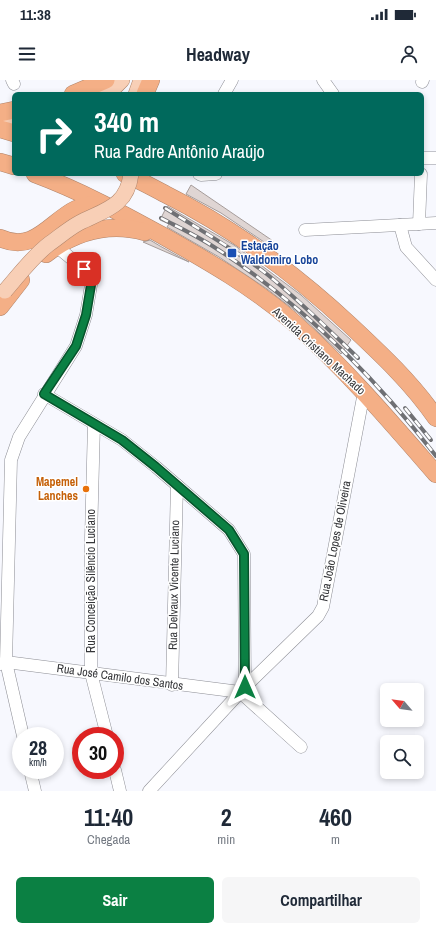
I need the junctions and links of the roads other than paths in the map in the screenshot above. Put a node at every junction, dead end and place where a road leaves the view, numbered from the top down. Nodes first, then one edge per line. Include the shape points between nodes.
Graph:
1 (122, 80) edge
2 (141, 80) edge
3 (151, 80) edge
4 (232, 80) edge
5 (104, 89) edge
6 (85, 92) edge
7 (137, 92) edge
8 (147, 92) edge
9 (225, 92) edge
10 (12, 110) edge
11 (0, 113) edge
12 (424, 158) edge
13 (436, 158) edge
14 (0, 162) edge
15 (12, 165) edge
16 (40, 176) edge
17 (129, 176) edge
18 (131, 176) edge
19 (156, 176) edge
20 (421, 176) edge
21 (181, 202) junction
22 (111, 207) junction
23 (436, 223) edge
24 (419, 224) junction
25 (400, 225) junction
26 (305, 230) dead end
27 (0, 238) edge
28 (166, 238) junction
29 (52, 246) junction
30 (0, 248) edge
31 (436, 280) edge
32 (2, 299) edge
33 (364, 392) junction
34 (44, 394) junction
35 (436, 418) edge
36 (94, 424) junction
37 (436, 474) edge
38 (176, 485) junction
39 (3, 663) edge
40 (91, 673) junction
41 (172, 685) junction
42 (243, 690) junction
43 (21, 727) edge
44 (105, 727) edge
45 (300, 747) dead end
46 (32, 779) edge
47 (117, 779) edge
48 (35, 791) edge
49 (120, 791) edge
50 (150, 791) edge

1 - 5 main road
2 - 7 main road
3 - 8 highway
4 - 9 street
5 - 6 highway
10 - 11 highway
12 - 13 street
14 - 15 highway
16 - 22 highway, Avenida Cristiano Machado
17 - 21 highway
18 - 29 main road, bridge via 129,185 115,205 106,212 78,224
19 - 21 highway
20 - 24 street
21 - 35 highway via 221,224 264,253 318,295 409,384
22 - 27 highway via 94,204 73,209 34,240 12,242
22 - 28 highway, Avenida Cristiano Machado
23 - 24 street
24 - 25 street
25 - 26 street
25 - 31 street via 406,247
28 - 29 highway via 127,227 109,228 80,235
28 - 33 highway, Avenida Cristiano Machado via 242,283 290,320
29 - 30 highway via 32,253
29 - 32 highway
29 - 34 street via 84,269 91,285 86,315 76,346
33 - 37 highway, Avenida Cristiano Machado
33 - 42 street, Rua João Lopes de Oliveira via 323,607 318,616
34 - 36 street
34 - 39 street via 19,437 11,460
36 - 38 street via 122,440
36 - 40 street, Rua Conceição Silêncio Luciano
38 - 41 street, Rua Delvaux Vicente Luciano
38 - 42 street via 229,530 244,554
39 - 40 street, Rua José Camilo dos Santos
39 - 43 street
40 - 41 street, Rua José Camilo dos Santos
40 - 44 street, Rua Conceição Silêncio Luciano
41 - 42 street, Rua José Camilo dos Santos
42 - 45 street
42 - 50 street, Rua João Lopes de Oliveira
46 - 48 street
47 - 49 street

